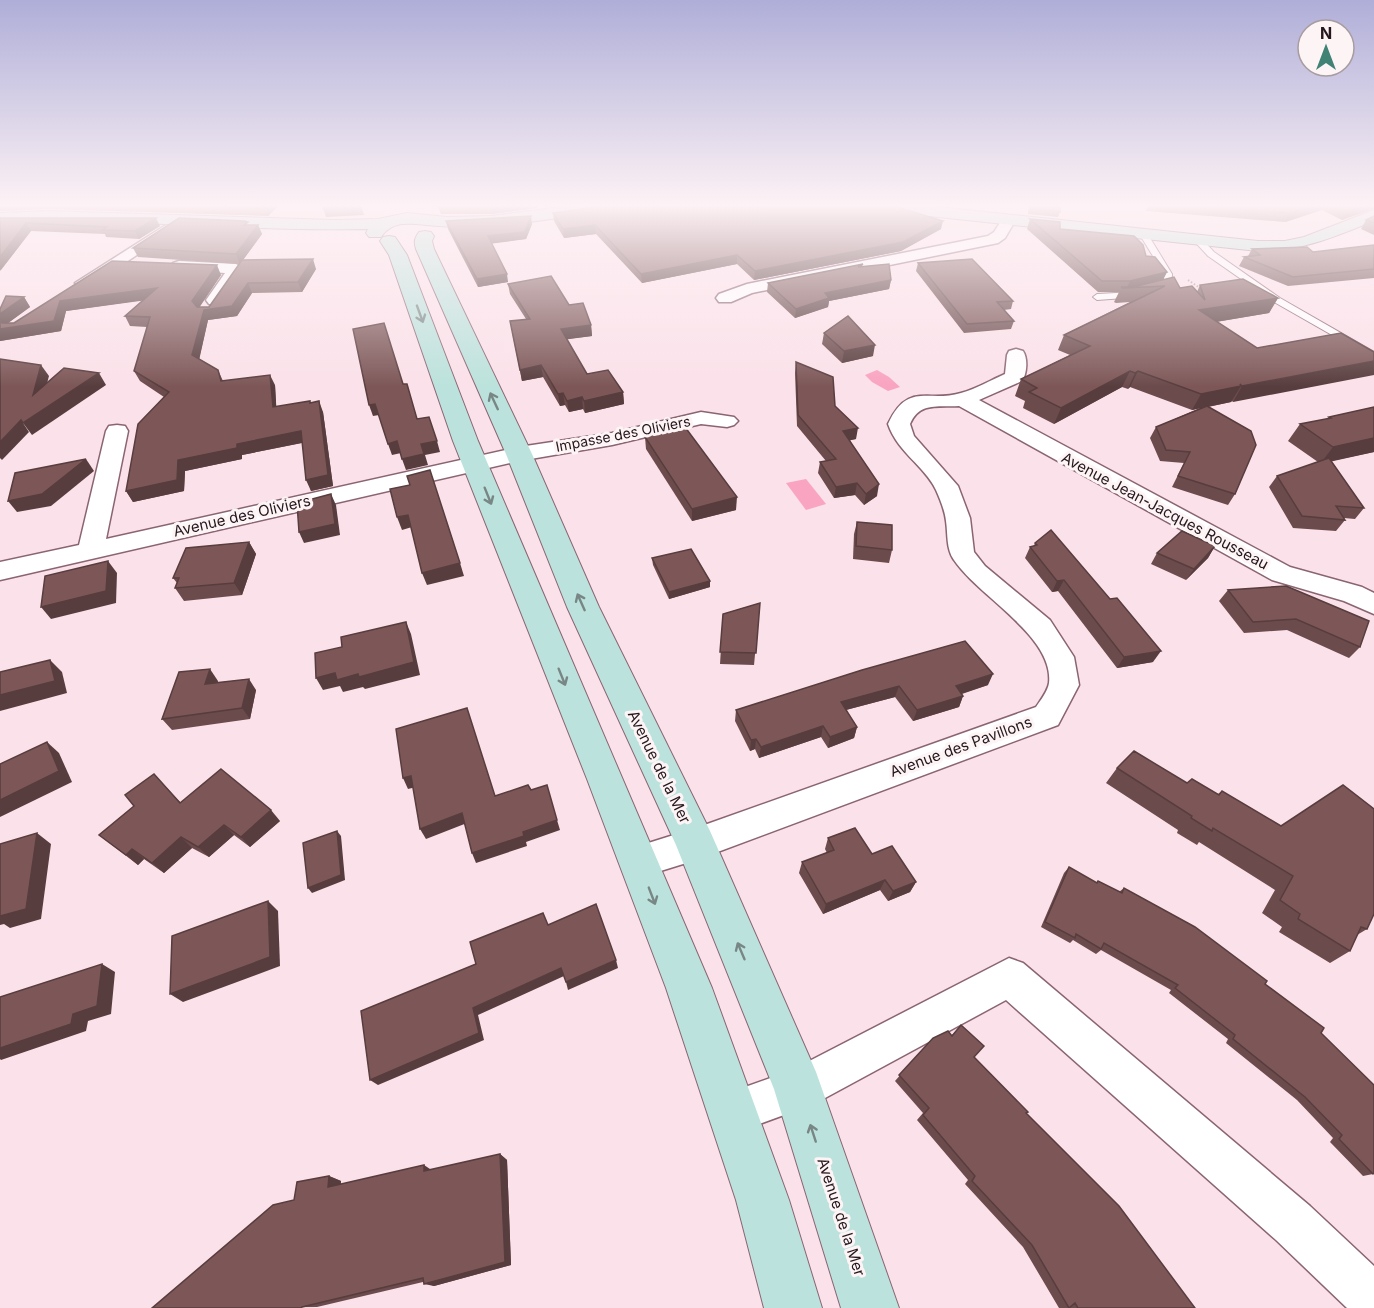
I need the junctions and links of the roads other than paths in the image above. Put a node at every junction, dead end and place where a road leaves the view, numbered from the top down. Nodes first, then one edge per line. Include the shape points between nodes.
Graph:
1 (111, 265) edge
2 (159, 265) edge
3 (402, 265) edge
4 (432, 265) edge
5 (867, 265) edge
6 (1162, 265) edge
7 (1227, 265) edge
8 (65, 295) edge
9 (1096, 297) dead end
10 (724, 298) dead end
11 (208, 311) edge
12 (1016, 355) dead end
13 (1374, 356) edge
14 (963, 400) junction
15 (727, 421) dead end
16 (117, 431) dead end
17 (519, 454) junction
18 (474, 464) junction
19 (91, 549) junction
20 (0, 571) edge
21 (1374, 604) edge
22 (696, 844) junction
23 (638, 862) junction
24 (799, 1089) junction
25 (735, 1111) junction
26 (1374, 1300) edge
27 (793, 1308) edge
28 (870, 1308) edge

1 - 8 street
2 - 11 street via 236,269
3 -> 18 street
17 -> 4 street, Avenue de la Mer
5 - 10 street via 747,289
6 - 9 lane via 1168,274 1168,286 1126,297
7 - 13 lane via 1277,300
12 - 14 street via 1015,377
14 - 21 street, Avenue Jean-Jacques Rousseau via 1281,574 1353,594
14 - 22 street, Avenue des Pavillons via 922,401 905,410 899,424 904,438 946,486 958,518 962,553 976,572 1040,627 1060,657 1064,685 1047,716
15 - 17 street, Impasse des Oliviers via 700,418 612,439
16 - 19 street
17 - 18 street, Avenue des Oliviers
22 -> 17 street, Avenue de la Mer via 583,607
18 - 19 street, Avenue des Oliviers
18 -> 23 street
19 - 20 street, Avenue des Oliviers
22 - 23 street, Avenue des Pavillons
24 -> 22 street, Avenue de la Mer
23 -> 25 street
24 - 25 street
24 - 26 street via 1009,977 1293,1224
28 -> 24 street, Avenue de la Mer
25 - 27 street

